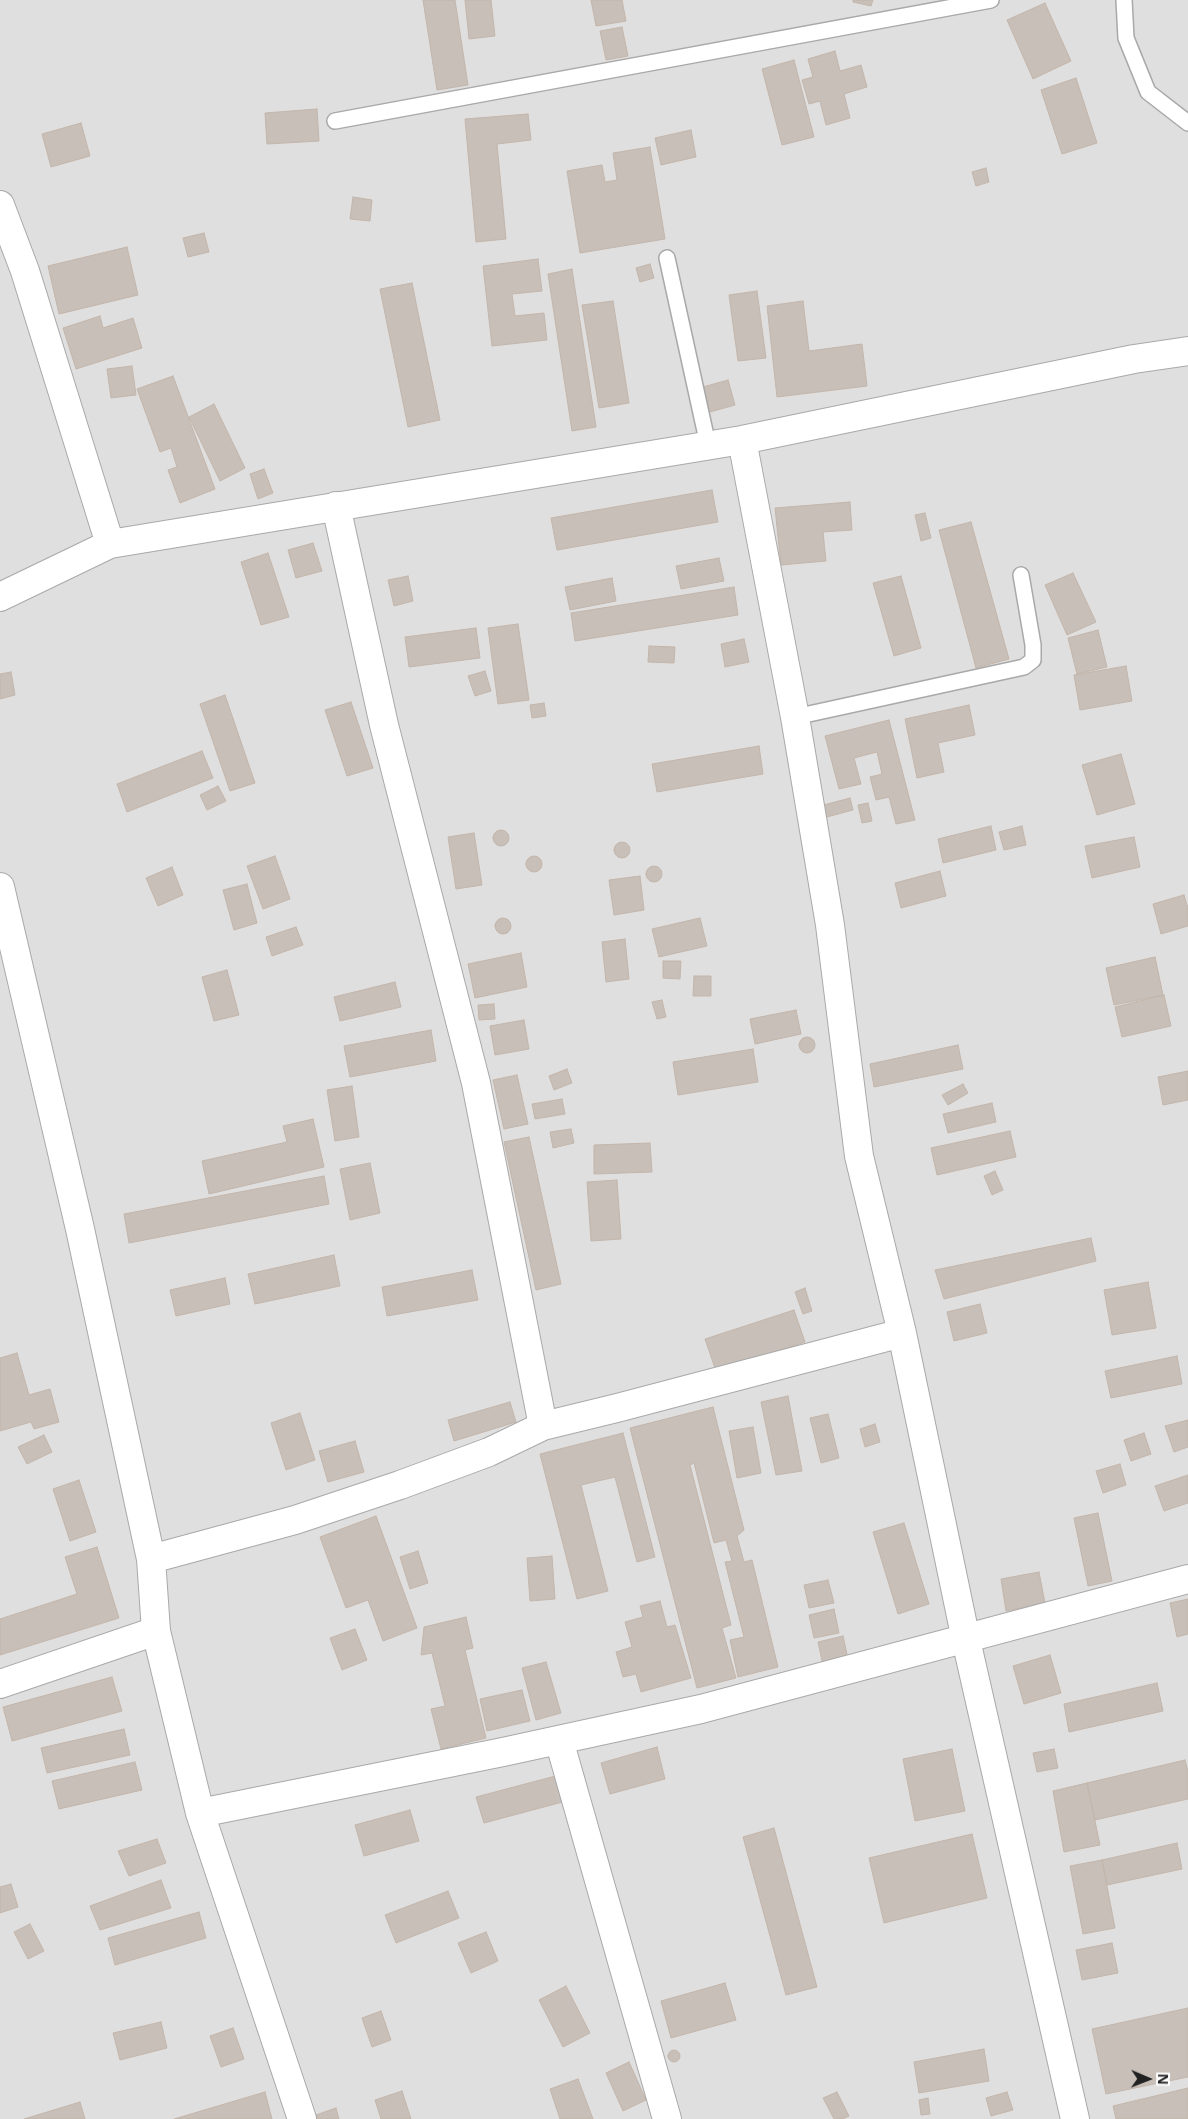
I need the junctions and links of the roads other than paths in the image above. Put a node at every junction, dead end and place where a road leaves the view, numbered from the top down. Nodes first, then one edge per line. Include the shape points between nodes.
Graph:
1 (991, 0) edge
2 (1124, 0) edge
3 (334, 121) dead end
4 (1188, 123) edge
5 (0, 205) edge
6 (667, 258) dead end
7 (1188, 351) edge
8 (742, 440) junction
9 (708, 445) junction
10 (336, 506) junction
11 (110, 544) junction
12 (1021, 574) dead end
13 (0, 597) edge
14 (795, 717) junction
15 (0, 887) edge
16 (902, 1333) junction
17 (543, 1426) junction
18 (152, 1559) junction
19 (1188, 1579) edge
20 (156, 1631) junction
21 (966, 1640) junction
22 (0, 1684) edge
23 (559, 1740) junction
24 (200, 1813) junction
25 (302, 2119) edge
26 (667, 2119) edge
27 (1075, 2119) edge

1 - 3 lane
2 - 4 lane via 1126,38 1148,92
5 - 11 street via 25,271
6 - 9 lane
7 - 8 street via 1134,359
8 - 9 street
8 - 14 street
9 - 10 street
10 - 11 street
10 - 17 street via 384,725 476,1083
11 - 13 street
12 - 14 lane via 1033,645 1033,660 1024,667
14 - 16 street via 830,924 859,1156
15 - 18 street
16 - 17 street
16 - 21 street
17 - 18 street via 489,1452 400,1485 295,1520
18 - 20 street
19 - 21 street
20 - 22 street
20 - 24 street
21 - 23 street via 701,1709
21 - 27 street
23 - 24 street
23 - 26 street
24 - 25 street

